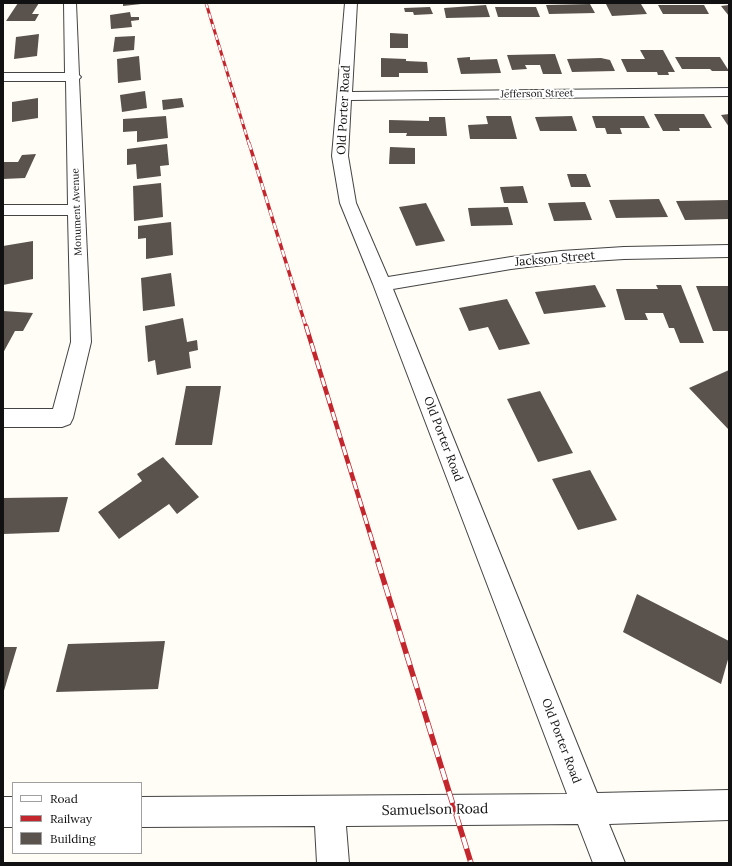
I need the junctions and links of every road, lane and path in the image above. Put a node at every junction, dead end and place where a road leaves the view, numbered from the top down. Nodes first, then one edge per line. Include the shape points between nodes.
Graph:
1 (70, 3) edge
2 (351, 3) edge
3 (3, 77) edge
4 (74, 77) junction
5 (729, 92) edge
6 (344, 96) junction
7 (3, 210) edge
8 (77, 210) junction
9 (729, 251) edge
10 (382, 284) junction
11 (3, 418) edge
12 (729, 805) edge
13 (588, 809) junction
14 (142, 812) edge
15 (330, 812) junction
16 (333, 863) edge
17 (609, 863) edge

1 - 4 street, Monument Avenue
2 - 6 street, Old Porter Road
3 - 4 street
4 - 8 street, Monument Avenue
5 - 6 street, Jefferson Street
6 - 10 street, Old Porter Road via 340,156 348,203
7 - 8 street
8 - 11 street, Monument Avenue via 81,342 62,418
9 - 10 street, Jackson Street via 561,257
10 - 13 street, Old Porter Road
12 - 13 street, Samuelson Road
13 - 15 street, Samuelson Road
13 - 17 street, Old Porter Road
14 - 15 street, Samuelson Road
15 - 16 street

